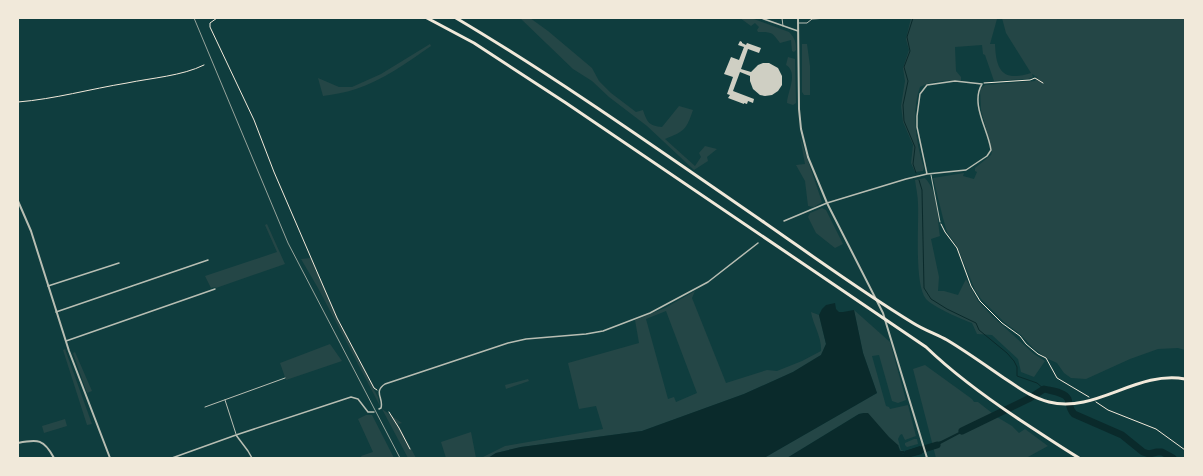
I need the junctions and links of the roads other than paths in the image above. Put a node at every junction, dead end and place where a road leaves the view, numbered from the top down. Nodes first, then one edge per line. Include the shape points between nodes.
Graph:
1 (427, 18) edge
2 (456, 18) edge
3 (761, 18) edge
4 (782, 18) edge
5 (798, 18) edge
6 (828, 18) edge
7 (798, 23) junction
8 (783, 26) junction
9 (798, 31) junction
10 (927, 174) junction
11 (931, 174) junction
12 (18, 201) edge
13 (827, 203) junction
14 (784, 221) dead end
15 (940, 222) road end
16 (758, 243) dead end
17 (208, 260) dead end
18 (119, 263) dead end
19 (48, 286) junction
20 (215, 289) dead end
21 (56, 312) junction
22 (66, 341) junction
23 (285, 378) dead end
24 (1185, 379) edge
25 (225, 400) junction
26 (205, 407) dead end
27 (379, 409) dead end
28 (374, 412) dead end
29 (236, 435) junction
30 (18, 443) edge
31 (54, 458) edge
32 (110, 458) edge
33 (172, 458) edge
34 (252, 458) edge
35 (926, 458) edge
36 (1079, 458) edge

1 - 36 highway via 474,42 527,77 926,348 975,389
2 - 24 highway via 578,96 916,325 974,356 1029,394 1046,402 1067,404 1090,400 1144,381
3 - 8 street
4 - 8 lane
5 - 7 street
6 - 7 lane
7 - 9 street
8 - 9 street
9 - 13 street via 798,95 802,129 812,168
10 - 11 street
10 - 11 street via 917,127 920,94 927,85 955,82 982,84 978,93 979,110 991,150 988,156 966,170
10 - 13 street
11 - 15 lane
12 - 19 street via 31,231
13 - 14 street
13 - 35 street via 883,313
16 - 27 street via 708,282 650,313 603,331 508,343 385,384 379,391 382,403
17 - 21 street
18 - 19 street
19 - 21 street
20 - 22 street
21 - 22 street
22 - 32 street
23 - 25 lane
25 - 26 lane
25 - 29 lane
28 - 29 street via 368,412 358,399 350,397
29 - 33 street
29 - 34 street
30 - 31 street via 39,441 48,448

